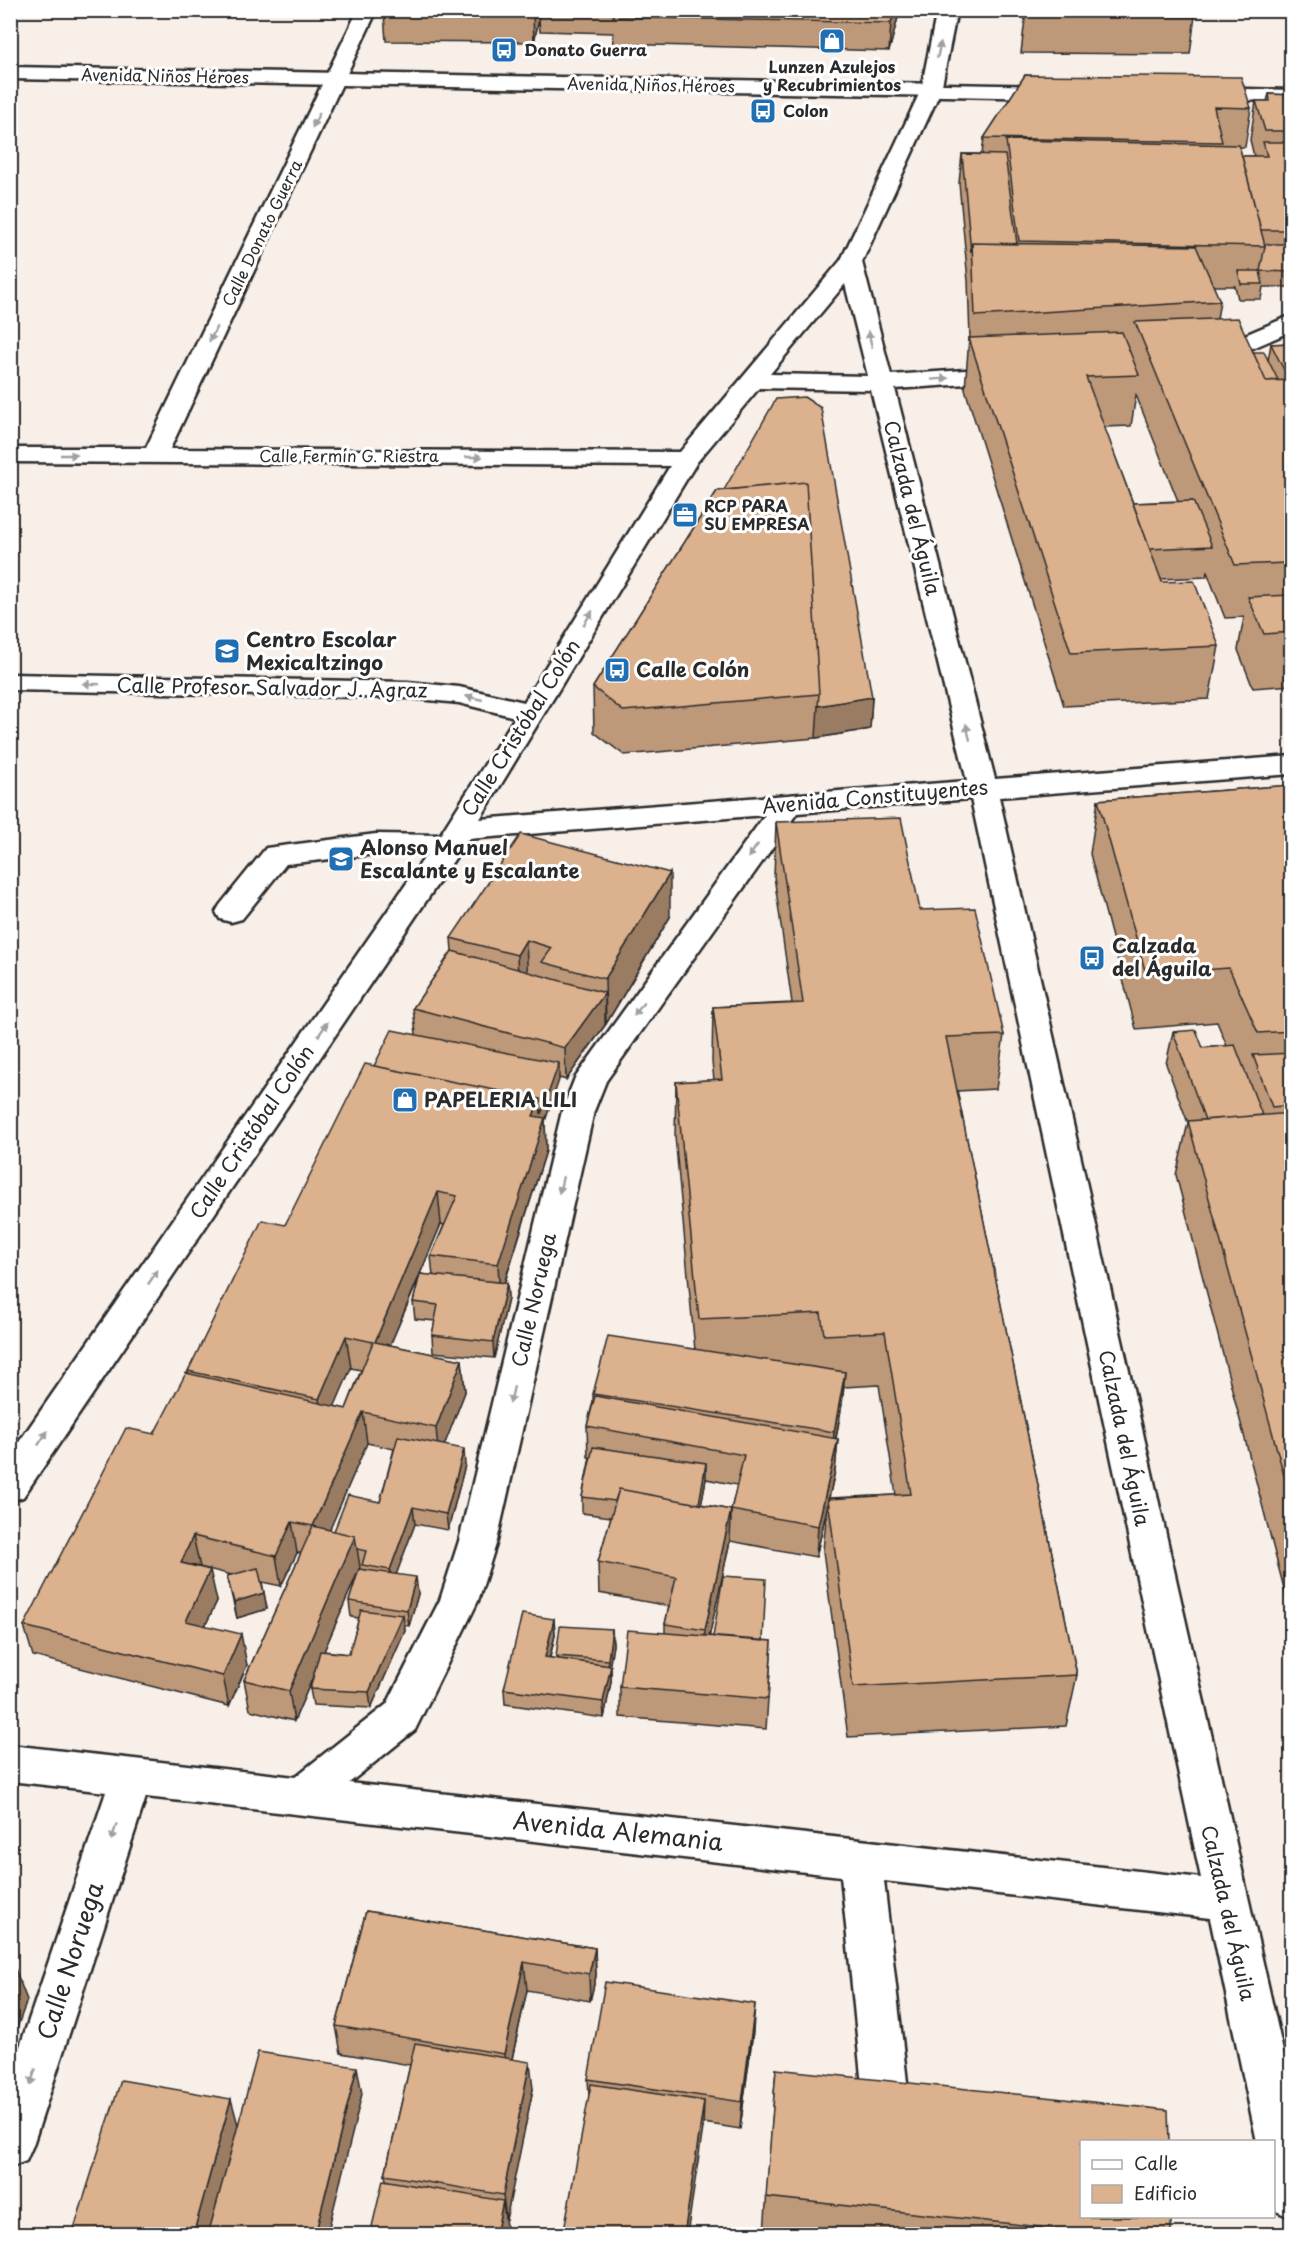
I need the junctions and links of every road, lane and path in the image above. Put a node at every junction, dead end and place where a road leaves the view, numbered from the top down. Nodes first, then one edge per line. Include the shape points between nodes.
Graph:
1 (368, 10) edge
2 (947, 10) edge
3 (10, 73) edge
4 (336, 79) junction
5 (931, 90) junction
6 (1082, 92) edge
7 (1187, 94) edge
8 (1292, 96) edge
9 (851, 262) junction
10 (1292, 322) edge
11 (1190, 362) edge
12 (1036, 373) edge
13 (751, 381) junction
14 (881, 383) junction
15 (10, 455) edge
16 (155, 455) junction
17 (687, 459) junction
18 (10, 682) edge
19 (531, 711) junction
20 (1292, 765) edge
21 (983, 789) junction
22 (788, 804) junction
23 (453, 838) junction
24 (231, 912) dead end
25 (10, 1486) edge
26 (10, 1763) edge
27 (132, 1777) junction
28 (301, 1796) junction
29 (860, 1859) junction
30 (1225, 1900) junction
31 (10, 2145) edge
32 (896, 2159) edge
33 (1292, 2195) edge

1 - 4 street, Calle Donato Guerra
5 -> 2 street, Calle Cristóbal Colón
3 - 4 street, Avenida Niños Héroes
4 - 5 street, Avenida Niños Héroes
4 -> 16 street, Calle Donato Guerra
5 - 6 street, Avenida Niños Héroes
5 - 9 street, Calle Cristóbal Colón
7 - 8 street
9 - 13 street, Calle Cristóbal Colón
14 -> 9 street, Calzada del Águila
10 - 11 street via 1218,356
14 -> 12 street
13 - 14 street
13 - 17 street, Calle Cristóbal Colón
21 -> 14 street, Calzada del Águila
15 -> 16 street, Calle Fermín G. Riestra
16 -> 17 street, Calle Fermín G. Riestra
19 -> 17 street, Calle Cristóbal Colón
19 -> 18 street, Calle Profesor Salvador J. Agraz via 459,695 408,690
19 - 23 street, Calle Cristóbal Colón
20 - 21 street, Avenida Constituyentes
21 - 22 street, Avenida Constituyentes
21 - 30 street, Calzada del Águila
22 - 23 street, Avenida Constituyentes
22 -> 28 street, Calle Noruega via 591,1078 578,1111 478,1541 459,1601 401,1717
23 - 24 street, Avenida Constituyentes via 277,855
25 -> 23 street, Calle Cristóbal Colón
26 - 27 street, Avenida Alemania
27 - 28 street, Avenida Alemania
27 -> 31 street, Calle Noruega
28 - 29 street, Avenida Alemania
29 - 30 street, Avenida Alemania
29 - 32 street via 886,2112
30 - 33 street, Calzada del Águila

